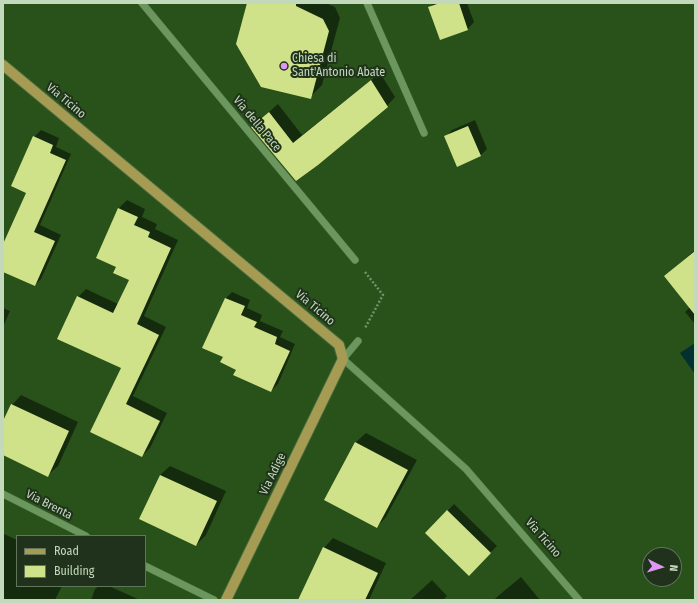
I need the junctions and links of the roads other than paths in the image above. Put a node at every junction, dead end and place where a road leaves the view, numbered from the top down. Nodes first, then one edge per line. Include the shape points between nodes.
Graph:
1 (142, 3) edge
2 (367, 3) edge
3 (3, 65) edge
4 (424, 133) dead end
5 (355, 260) road end
6 (358, 341) road end
7 (343, 359) junction
8 (3, 494) edge
9 (84, 535) edge
10 (146, 566) edge
11 (214, 600) edge
12 (226, 600) edge
13 (579, 600) edge

1 - 5 street, Via della Pace
2 - 4 street
3 - 7 main road, Via Ticino via 339,345
6 - 7 street
7 - 12 main road, Via Adige
7 - 13 street, Via Ticino via 466,469
8 - 9 street, Via Brenta
10 - 11 street

